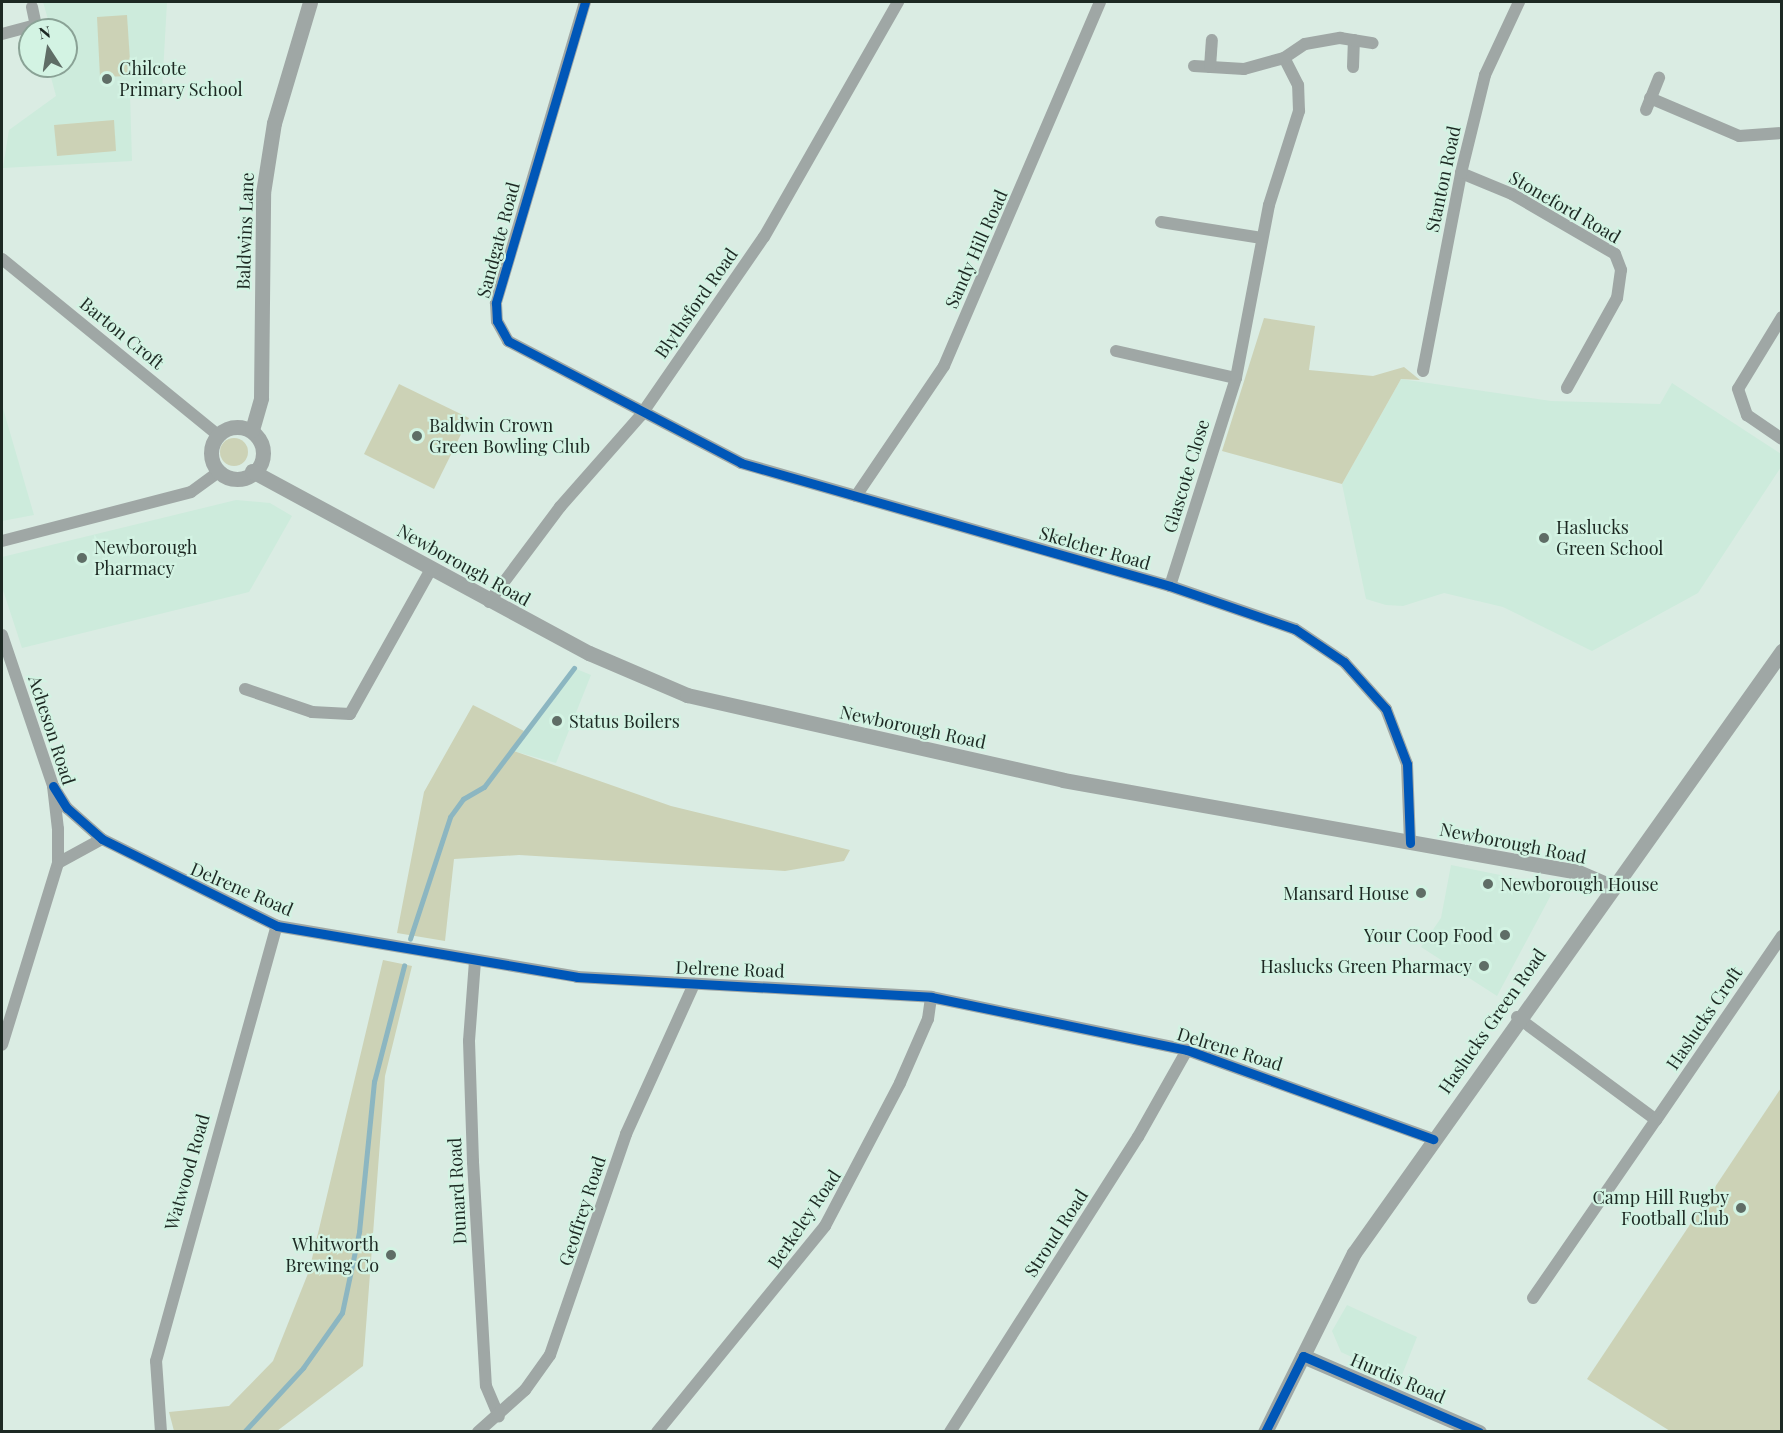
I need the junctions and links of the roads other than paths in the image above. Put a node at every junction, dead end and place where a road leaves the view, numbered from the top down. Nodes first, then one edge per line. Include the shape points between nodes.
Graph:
1 (310, 2) edge
2 (585, 2) edge
3 (898, 2) edge
4 (1100, 2) edge
5 (1518, 2) edge
6 (32, 7) dead end
7 (34, 18) edge
8 (18, 31) edge
9 (2, 34) edge
10 (1212, 40) dead end
11 (1354, 40) junction
12 (1373, 43) dead end
13 (1284, 58) junction
14 (1194, 66) dead end
15 (1210, 67) junction
16 (1353, 67) dead end
17 (1659, 76) dead end
18 (1782, 133) edge
19 (1461, 173) junction
20 (1161, 222) dead end
21 (1262, 238) junction
22 (2, 259) edge
23 (1782, 316) edge
24 (1116, 351) dead end
25 (1424, 370) dead end
26 (1236, 378) junction
27 (1567, 388) dead end
28 (641, 414) junction
29 (252, 430) junction
30 (219, 436) junction
31 (1782, 439) edge
32 (252, 471) junction
33 (217, 473) junction
34 (856, 496) junction
35 (2, 541) edge
36 (431, 569) junction
37 (1170, 586) junction
38 (489, 602) junction
39 (2, 636) edge
40 (1782, 651) edge
41 (245, 689) dead end
42 (53, 786) junction
43 (102, 839) junction
44 (1410, 843) junction
45 (57, 863) junction
46 (1611, 886) junction
47 (277, 926) junction
48 (1782, 936) edge
49 (475, 961) junction
50 (694, 984) junction
51 (931, 997) junction
52 (1517, 1017) junction
53 (2, 1045) edge
54 (1186, 1050) junction
55 (1656, 1120) junction
56 (1433, 1139) junction
57 (1533, 1298) dead end
58 (1304, 1356) junction
59 (499, 1416) junction
60 (161, 1431) edge
61 (478, 1431) edge
62 (657, 1431) edge
63 (950, 1431) edge
64 (1265, 1431) edge
65 (1479, 1431) edge

1 - 29 street, Baldwins Lane via 274,123 263,193 261,398
2 - 28 street, Sandgate Road via 495,315 508,340
3 - 28 street, Blythsford Road via 764,237
4 - 34 street, Sandy Hill Road via 944,366
5 - 19 street, Stanton Road via 1492,52
6 - 7 street
8 - 9 street
10 - 15 street
11 - 12 street
11 - 13 street via 1305,44
11 - 16 street
13 - 15 street via 1244,69
13 - 21 street, Glascote Close via 1298,86 1299,111
14 - 15 street
17 - 18 street via 1648,104 1739,136
19 - 25 street, Stanton Road
19 - 27 street, Stoneford Road via 1512,194 1615,254 1622,270 1617,298
20 - 21 street
21 - 26 street, Glascote Close
22 - 30 street, Barton Croft
23 - 31 street via 1738,389 1747,415
24 - 26 street
26 - 37 street, Glascote Close
28 - 34 street, Skelcher Road via 741,463
28 - 38 street, Blythsford Road via 560,507
29 - 30 street via 237,427
29 - 32 street via 263,452
30 - 33 street via 211,453
32 - 33 street via 237,480
32 - 36 street, Newborough Road
33 - 35 street via 191,492
34 - 37 street, Skelcher Road
36 - 38 street, Newborough Road
36 - 41 street via 350,714 312,712
37 - 44 street, Skelcher Road via 1295,629 1344,662 1386,709 1397,732 1407,764
38 - 44 street, Newborough Road via 632,675 728,706 1063,780
39 - 42 street, Acheson Road
40 - 46 street, Haslucks Green Road
42 - 43 street, Delrene Road via 67,808
42 - 45 street, Acheson Road
43 - 45 street
43 - 47 street, Delrene Road
44 - 46 street, Newborough Road via 1578,872
45 - 53 street, Acheson Road
46 - 52 street, Haslucks Green Road
47 - 49 street, Delrene Road
47 - 60 street, Watwood Road via 156,1361
48 - 55 street, Haslucks Croft
49 - 50 street, Delrene Road via 577,978
49 - 59 street, Dunard Road via 469,1041 474,1174 486,1386
50 - 51 street, Delrene Road
50 - 59 street, Geoffrey Road via 626,1134 554,1347 525,1390
51 - 54 street, Delrene Road
51 - 62 street, Berkeley Road via 928,1019 900,1083 825,1226
52 - 55 street
52 - 56 street, Haslucks Green Road
54 - 56 street, Delrene Road
54 - 63 street, Stroud Road via 1138,1137
55 - 57 street, Haslucks Croft
56 - 58 street, Haslucks Green Road via 1354,1253
58 - 64 street, Haslucks Green Road
58 - 65 street, Hurdis Road
59 - 61 street, Geoffrey Road

